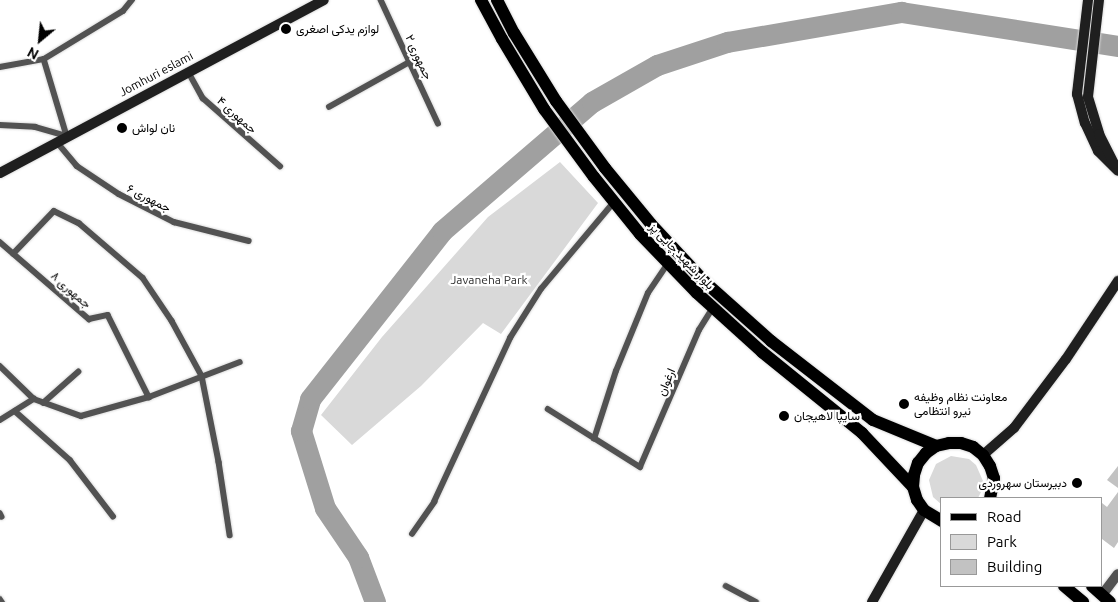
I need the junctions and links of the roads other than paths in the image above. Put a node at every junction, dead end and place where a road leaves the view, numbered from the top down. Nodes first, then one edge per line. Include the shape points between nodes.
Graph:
1 (132, 0) edge
2 (324, 0) edge
3 (381, 0) edge
4 (481, 0) edge
5 (497, 0) edge
6 (1088, 0) edge
7 (1099, 0) edge
8 (44, 59) junction
9 (410, 62) junction
10 (0, 67) edge
11 (188, 71) junction
12 (329, 108) dead end
13 (438, 123) dead end
14 (0, 124) edge
15 (67, 136) junction
16 (57, 142) junction
17 (280, 166) dead end
18 (1118, 170) edge
19 (0, 173) edge
20 (614, 202) junction
21 (249, 241) dead end
22 (0, 242) edge
23 (13, 254) junction
24 (668, 263) junction
25 (1118, 281) edge
26 (712, 308) junction
27 (240, 362) dead end
28 (0, 366) edge
29 (78, 372) dead end
30 (202, 376) junction
31 (149, 397) junction
32 (34, 398) junction
33 (43, 403) junction
34 (548, 409) dead end
35 (15, 411) junction
36 (0, 420) edge
37 (594, 439) junction
38 (936, 446) junction
39 (983, 455) junction
40 (913, 487) junction
41 (995, 496) edge
42 (924, 510) junction
43 (113, 516) dead end
44 (940, 520) edge
45 (412, 534) dead end
46 (230, 535) dead end
47 (1118, 574) edge
48 (726, 586) dead end
49 (1065, 587) edge
50 (1093, 587) edge
51 (1106, 598) edge
52 (756, 602) edge
53 (872, 602) edge
54 (1082, 602) edge

1 - 8 lane via 123,11
2 - 11 main road, Jomhuri eslami
3 - 9 lane, جمهوری ۲
4 - 20 main road, بلوار شهید چایی پز via 544,109
5 - 38 main road, بلوار شهید چایی پز via 556,101 588,145 651,224 706,283 771,341 873,420
6 - 18 main road via 1077,94 1085,123 1098,151
7 - 18 main road via 1088,97 1091,112
8 - 10 lane
8 - 15 lane
9 - 12 lane
9 - 13 lane, جمهوری ۲
11 - 15 main road, Jomhuri eslami
11 - 17 lane, جمهوری ۴ via 203,98
14 - 15 lane via 35,127
15 - 16 main road, Jomhuri eslami
16 - 19 main road, Jomhuri eslami
16 - 21 lane, جمهوری ۶ via 77,166 119,194 174,222
20 - 24 main road, بلوار شهید چایی پز
20 - 45 lane via 540,289 510,338 434,502
22 - 23 lane, جمهوری ۸
23 - 30 lane via 54,210 79,223 143,278 172,321
23 - 31 lane, جمهوری ۸ via 89,320 108,315
24 - 26 main road, بلوار شهید چایی پز
24 - 37 lane via 648,293 616,371
25 - 39 main road via 1066,359 1014,428
26 - 37 lane, ارغوان via 699,330 640,467
26 - 40 main road, بلوار شهید چایی پز via 862,433
27 - 30 lane
28 - 32 lane
29 - 33 lane
30 - 31 lane
30 - 46 lane
31 - 33 lane via 81,416
32 - 33 lane
32 - 35 lane
34 - 37 lane
35 - 36 lane
35 - 43 lane via 70,460
38 - 39 main road via 948,442 961,443
38 - 40 main road via 918,463
39 - 41 main road via 994,478
40 - 42 main road, بلوار شهید چایی پز
42 - 44 main road
42 - 53 main road
47 - 51 street
48 - 52 lane
49 - 54 main road
50 - 51 main road

